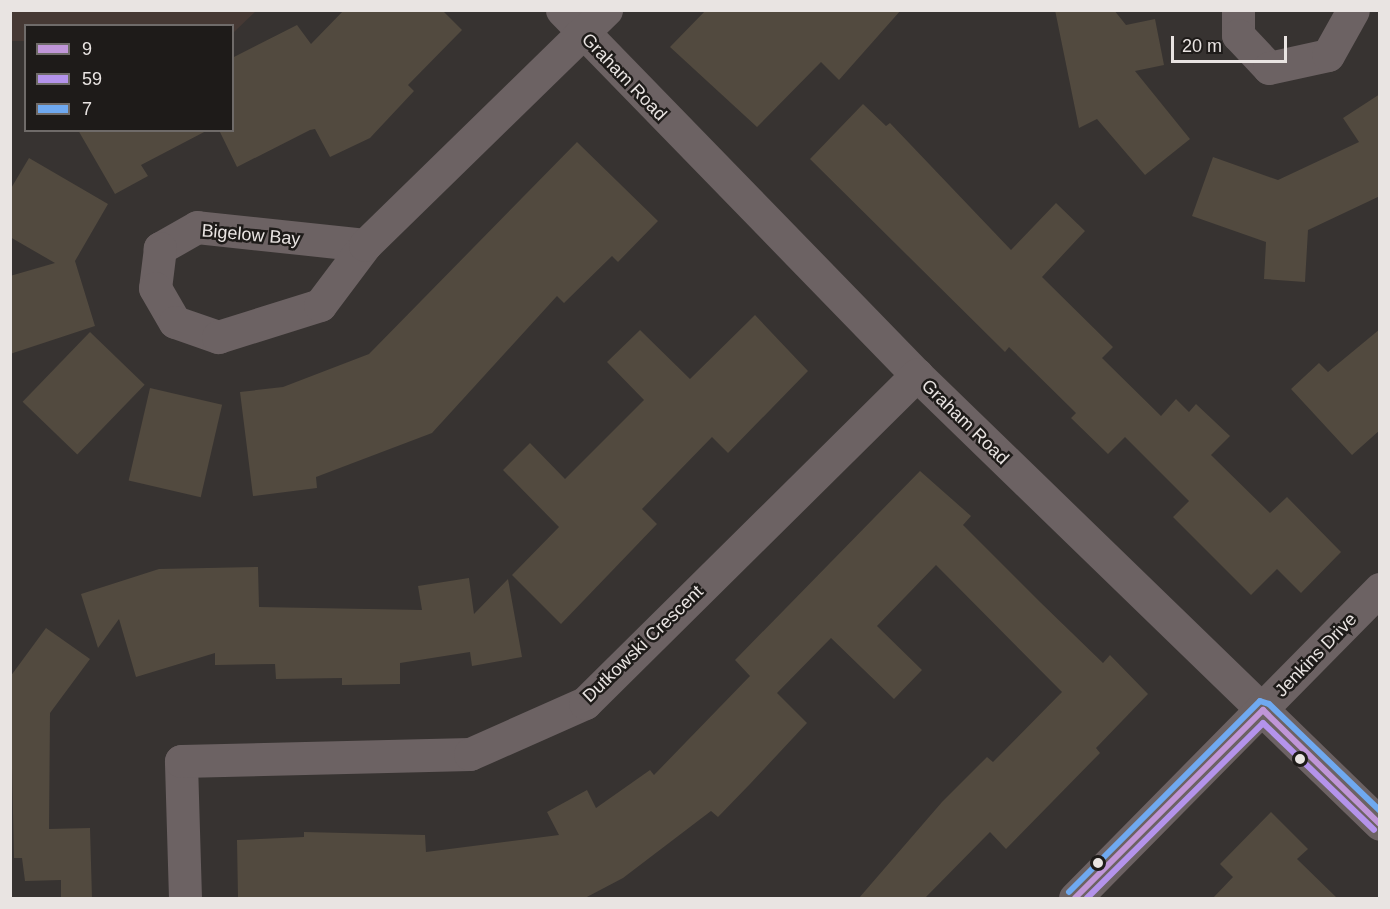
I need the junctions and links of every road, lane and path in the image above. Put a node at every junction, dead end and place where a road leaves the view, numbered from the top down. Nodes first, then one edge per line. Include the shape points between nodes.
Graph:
1 (606, 10) edge
2 (1239, 10) edge
3 (1353, 10) edge
4 (572, 22) edge
5 (365, 245) junction
6 (917, 375) junction
7 (1380, 589) edge
8 (1263, 710) junction
9 (1380, 824) edge
10 (185, 898) edge
11 (1075, 898) edge

1 - 4 street, Bigelow Bay
2 - 3 street via 1238,35 1269,68 1328,55
4 - 5 street, Bigelow Bay
4 - 6 street, Graham Road
5 - 5 street, Bigelow Bay via 197,227 160,248 155,288 175,322 218,337 320,305
6 - 8 street, Graham Road
6 - 10 street, Dutkowski Crescent via 585,703 470,754 181,761
7 - 8 street, Jenkins Drive
8 - 9 street, Graham Road
8 - 11 street, Jenkins Drive

